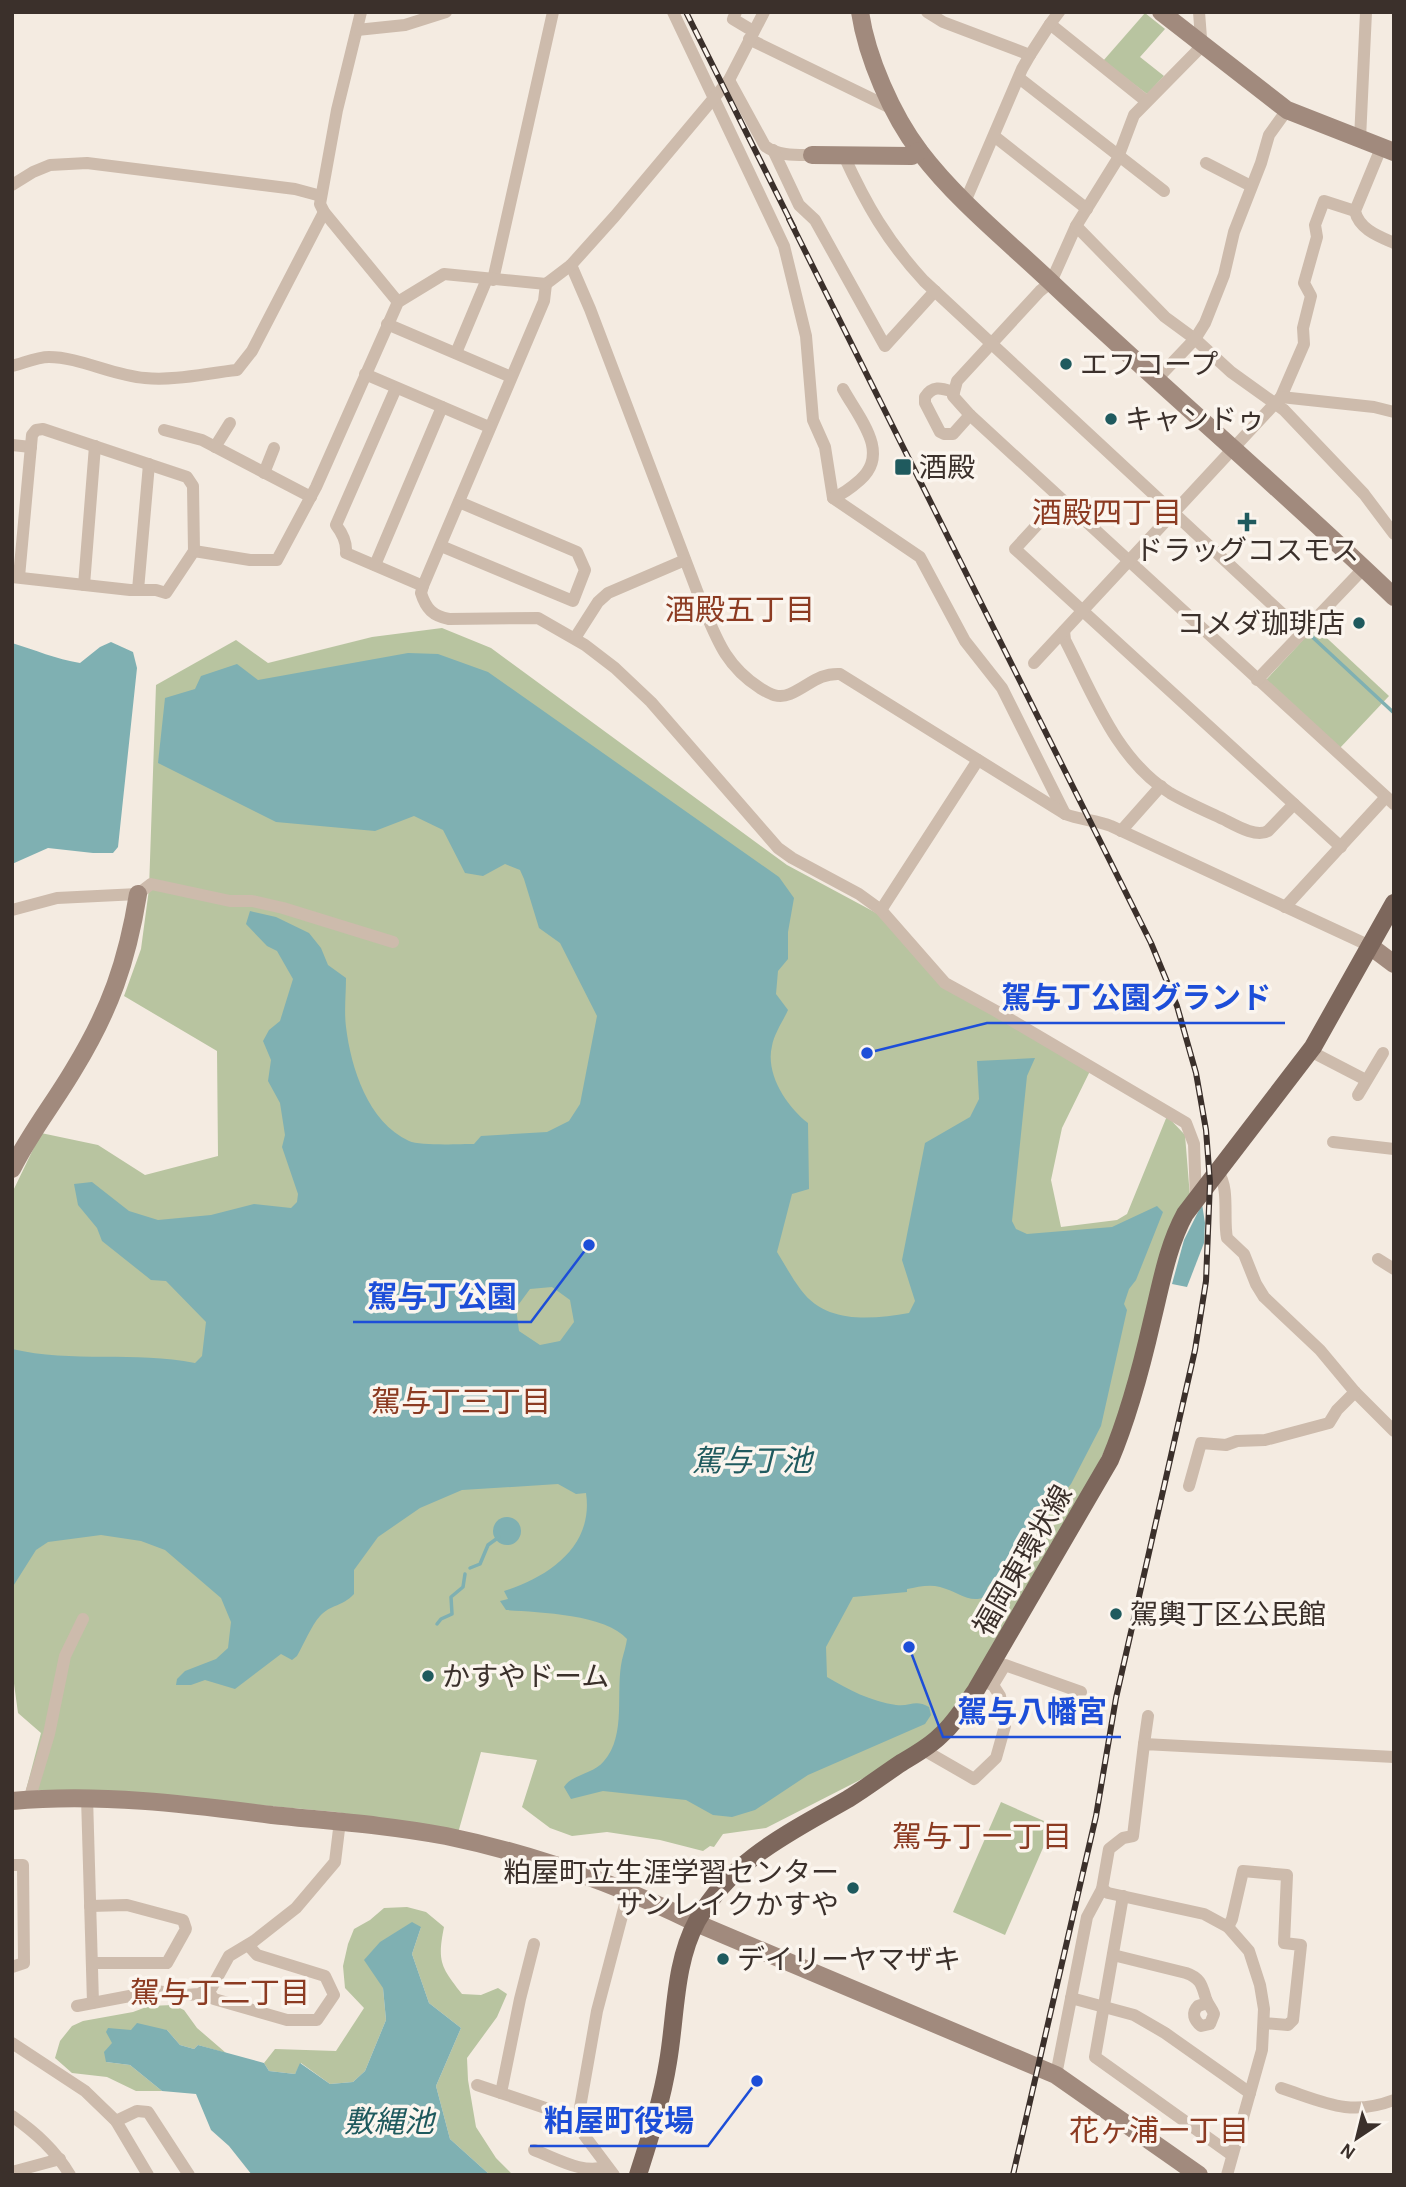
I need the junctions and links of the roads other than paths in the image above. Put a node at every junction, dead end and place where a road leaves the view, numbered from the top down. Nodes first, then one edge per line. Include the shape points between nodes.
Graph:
1 (361, 12) edge
2 (446, 12) edge
3 (553, 12) edge
4 (673, 12) edge
5 (736, 12) edge
6 (764, 12) edge
7 (860, 12) edge
8 (927, 12) edge
9 (1059, 12) edge
10 (1161, 12) edge
11 (1199, 12) edge
12 (1366, 12) edge
13 (1050, 24) junction
14 (357, 30) junction
15 (751, 35) junction
16 (1199, 43) junction
17 (1030, 55) junction
18 (1018, 78) junction
19 (729, 80) junction
20 (712, 98) junction
21 (1146, 101) junction
22 (896, 110) junction
23 (1287, 110) junction
24 (994, 136) junction
25 (1360, 139) junction
26 (773, 150) junction
27 (1387, 150) edge
28 (919, 151) junction
29 (812, 155) joint
30 (844, 156) junction
31 (1119, 156) junction
32 (1206, 163) dead end
33 (12, 185) edge
34 (1251, 186) junction
35 (1164, 191) dead end
36 (321, 196) junction
37 (965, 202) junction
38 (1087, 209) junction
39 (1355, 211) junction
40 (324, 212) junction
41 (1076, 226) junction
42 (1394, 243) edge
43 (571, 265) junction
44 (490, 280) junction
45 (1051, 282) junction
46 (546, 284) junction
47 (935, 291) junction
48 (398, 302) junction
49 (387, 324) junction
50 (1195, 338) junction
51 (992, 343) junction
52 (456, 354) junction
53 (12, 366) edge
54 (365, 373) junction
55 (511, 377) junction
56 (1156, 381) junction
57 (396, 388) junction
58 (844, 390) dead end
59 (954, 392) junction
60 (1277, 400) junction
61 (442, 407) junction
62 (1394, 412) edge
63 (970, 415) junction
64 (230, 423) dead end
65 (489, 427) junction
66 (164, 430) dead end
67 (12, 445) edge
68 (95, 446) junction
69 (31, 447) junction
70 (215, 447) junction
71 (274, 448) dead end
72 (1232, 449) junction
73 (149, 464) junction
74 (264, 473) junction
75 (311, 497) junction
76 (833, 498) junction
77 (1061, 499) junction
78 (459, 502) junction
79 (1173, 512) junction
80 (1394, 534) edge
81 (441, 546) junction
82 (194, 551) junction
83 (685, 560) junction
84 (1129, 561) junction
85 (375, 565) junction
86 (1364, 568) junction
87 (15, 577) edge
88 (84, 584) junction
89 (423, 586) junction
90 (138, 590) junction
91 (1394, 597) edge
92 (1083, 611) junction
93 (1063, 631) junction
94 (1303, 633) junction
95 (575, 638) junction
96 (1034, 663) dead end
97 (1257, 680) junction
98 (978, 760) junction
99 (1161, 786) junction
100 (1390, 801) edge
101 (1294, 804) junction
102 (1065, 814) junction
103 (1121, 831) junction
104 (1341, 847) junction
105 (138, 894) junction
106 (1394, 903) edge
107 (1285, 907) junction
108 (12, 910) edge
109 (881, 910) junction
110 (393, 942) dead end
111 (1370, 946) junction
112 (1394, 964) edge
113 (1310, 1051) junction
114 (1383, 1053) dead end
115 (1366, 1080) junction
116 (1358, 1095) dead end
117 (1333, 1142) dead end
118 (1394, 1149) edge
119 (12, 1170) edge
120 (1218, 1172) junction
121 (1196, 1200) junction
122 (1378, 1259) dead end
123 (1394, 1269) edge
124 (1355, 1392) junction
125 (1394, 1431) edge
126 (1189, 1486) dead end
127 (83, 1619) dead end
128 (987, 1683) junction
129 (1081, 1692) dead end
130 (1148, 1716) dead end
131 (1144, 1744) junction
132 (922, 1749) junction
133 (1394, 1757) edge
134 (87, 1797) junction
135 (20, 1800) edge
136 (340, 1821) junction
137 (12, 1865) edge
138 (1102, 1889) junction
139 (628, 1893) junction
140 (1123, 1896) junction
141 (90, 1906) junction
142 (696, 1923) junction
143 (1228, 1927) junction
144 (534, 1944) dead end
145 (248, 1945) junction
146 (1113, 1955) junction
147 (92, 1963) junction
148 (12, 1968) edge
149 (206, 1990) junction
150 (1071, 1998) junction
151 (93, 2003) junction
152 (1207, 2003) dead end
153 (1104, 2005) junction
154 (77, 2006) dead end
155 (1264, 2023) junction
156 (12, 2043) edge
157 (1056, 2075) junction
158 (477, 2085) dead end
159 (1281, 2088) dead end
160 (501, 2093) junction
161 (1250, 2093) junction
162 (1394, 2100) edge
163 (12, 2116) edge
164 (578, 2119) junction
165 (116, 2121) junction
166 (534, 2150) dead end
167 (1232, 2155) junction
168 (60, 2159) junction
169 (610, 2170) edge
170 (12, 2172) edge
171 (70, 2175) edge
172 (148, 2175) edge
173 (189, 2175) edge
174 (638, 2175) edge
175 (1199, 2175) edge
176 (1227, 2175) edge

1 - 14 street
2 - 14 street via 405,25
3 - 44 street
4 - 20 street
5 - 15 street via 733,19
6 - 15 street
7 - 22 street via 863,34
8 - 17 street
9 - 13 street
10 - 16 street
11 - 16 street
12 - 25 street
13 - 17 street
13 - 21 street
14 - 36 street
15 - 19 street
15 - 22 street
16 - 21 street
16 - 23 street
17 - 18 street
18 - 24 street
18 - 31 street
19 - 20 street
19 - 26 street via 765,146
20 - 43 street
20 - 76 street via 784,246 806,337 813,420 825,447
21 - 31 street via 1134,115
22 - 28 street
23 - 25 street
23 - 34 street via 1269,135
24 - 37 street
24 - 38 street
25 - 27 street
26 - 29 street
26 - 47 street via 799,205 815,220 885,346
27 - 39 street
28 - 30 street via 912,156
28 - 37 street
29 - 30 street
30 - 47 street via 880,226 899,254
31 - 35 street
31 - 38 street
32 - 34 street
33 - 36 street via 50,166 87,163
34 - 50 street via 1224,275
36 - 40 street
37 - 45 street
38 - 41 street
39 - 42 street via 1364,227
39 - 60 street via 1324,201 1304,283 1311,296 1304,344
40 - 48 street
40 - 53 street via 252,351 237,370 145,378 48,357
41 - 45 street
41 - 50 street via 1164,317
43 - 46 street
43 - 83 street
44 - 46 street
44 - 48 street via 444,274
44 - 52 street
45 - 51 street
45 - 56 street
46 - 55 street via 544,301
47 - 51 street
48 - 49 street
49 - 52 street
49 - 54 street
50 - 56 street
50 - 60 street via 1231,372
51 - 59 street via 957,381
51 - 79 street
52 - 55 street
54 - 57 street
54 - 75 street
55 - 65 street
56 - 72 street
57 - 61 street
57 - 85 street via 337,525 346,553
58 - 76 street via 872,441 874,461 868,473
59 - 63 street via 956,402
59 - 63 street via 933,388 925,397 940,432 953,434
60 - 62 street
60 - 72 street
60 - 80 street via 1364,494
61 - 65 street
61 - 85 street
63 - 77 street
64 - 70 street
65 - 78 street
66 - 70 street
67 - 69 street
68 - 69 street via 43,429 32,435
68 - 73 street
68 - 88 street
69 - 87 street
70 - 74 street
71 - 74 street
72 - 79 street
72 - 86 street
73 - 82 street via 187,477 192,486
73 - 90 street
74 - 75 street
75 - 82 street via 277,560
76 - 102 street via 920,557 965,641 1002,688
77 - 84 street
77 - 92 street via 1015,549
78 - 81 street
78 - 81 street via 577,552 585,570 573,601
79 - 84 street
79 - 94 street
81 - 89 street
82 - 90 street via 166,593
83 - 95 street via 608,593
83 - 98 street via 722,650 751,682 781,696 827,673 839,674
84 - 92 street
84 - 97 street
85 - 89 street
86 - 91 street
86 - 94 street
87 - 88 street
88 - 90 street
89 - 95 street via 423,601 429,612 439,617 538,618
92 - 93 street
92 - 101 street
93 - 96 street
93 - 99 street via 1113,734 1143,772
94 - 97 street
95 - 109 street via 651,702 778,848
97 - 100 street
98 - 102 street
98 - 109 street
99 - 101 street via 1233,824 1264,834
99 - 103 street
100 - 104 street
101 - 104 street
102 - 103 street
103 - 107 street
104 - 107 street
105 - 108 street via 57,898
105 - 110 street via 151,884 230,901 252,901
105 - 119 street via 131,937 109,1005
106 - 111 main road, 福岡東環状線
107 - 111 street
109 - 121 street via 945,984 1186,1123 1194,1144
111 - 112 street
111 - 113 main road, 福岡東環状線
113 - 115 street
113 - 120 main road, 福岡東環状線
114 - 115 street
115 - 116 street
117 - 118 street
120 - 121 main road, 福岡東環状線
120 - 124 street via 1227,1238 1244,1254 1264,1297 1320,1350
121 - 128 main road, 福岡東環状線 via 1177,1229 1128,1413 1110,1460
122 - 123 street
124 - 125 street
124 - 126 street via 1329,1423 1265,1440 1201,1443
127 - 135 street via 65,1656 50,1734
128 - 129 street via 1005,1665
128 - 132 main road, 福岡東環状線 via 939,1738
128 - 132 street via 1000,1696 1005,1726 996,1758 974,1779
130 - 131 street
131 - 133 street
131 - 138 street via 1133,1836 1109,1849
132 - 142 main road, 福岡東環状線 via 763,1848 716,1892
134 - 135 street
134 - 136 street
134 - 141 street
136 - 139 street via 497,1848
136 - 145 street via 335,1862 296,1908
137 - 148 street via 23,1865 24,1963
138 - 140 street
138 - 150 street via 1087,1917
139 - 142 street
139 - 164 street via 597,2011
140 - 143 street via 1204,1914
140 - 146 street
141 - 147 street
141 - 147 street via 127,1905 183,1920 186,1929 167,1963
142 - 157 street
142 - 174 main road, 福岡東環状線 via 677,1993 657,2115
143 - 155 street via 1243,1942 1254,1964
143 - 155 street via 1243,1871 1286,1875 1284,1942 1301,1945 1293,2020 1288,2025
144 - 160 street
145 - 149 street via 229,1956
145 - 149 street via 257,1955 325,1976 334,1995 317,2020 287,2020 214,1999
146 - 152 street via 1192,1975 1202,1986
146 - 153 street
147 - 151 street
149 - 151 street via 185,1995 156,1991
150 - 153 street
150 - 157 street
151 - 154 street
153 - 161 street via 1150,2023
153 - 167 street via 1095,2057
155 - 161 street
156 - 165 street via 85,2091
157 - 175 street
158 - 160 street
159 - 162 street via 1350,2109
160 - 164 street
161 - 167 street
163 - 168 street
164 - 169 street
165 - 172 street
165 - 173 street via 137,2111 148,2112
166 - 169 street via 583,2168
167 - 176 street
168 - 170 street
168 - 171 street

